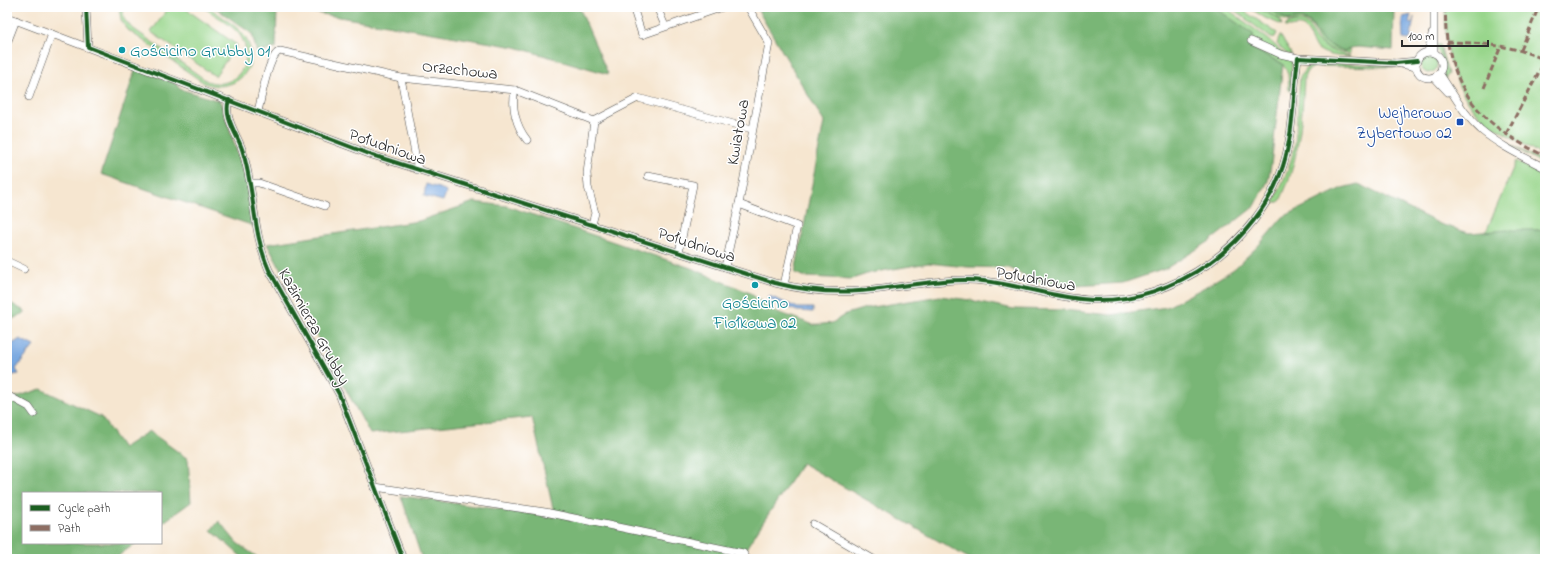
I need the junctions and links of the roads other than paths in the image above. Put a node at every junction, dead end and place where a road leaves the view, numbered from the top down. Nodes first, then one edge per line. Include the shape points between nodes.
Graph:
1 (86, 7) edge
2 (633, 7) edge
3 (658, 7) edge
4 (723, 7) edge
5 (748, 7) edge
6 (1434, 7) edge
7 (7, 17) edge
8 (16, 20) junction
9 (665, 26) junction
10 (52, 34) junction
11 (1251, 41) dead end
12 (7, 43) edge
13 (88, 47) junction
14 (1431, 53) junction
15 (1298, 58) junction
16 (1416, 64) junction
17 (1437, 75) junction
18 (401, 78) junction
19 (515, 90) junction
20 (29, 97) dead end
21 (229, 100) junction
22 (258, 111) junction
23 (594, 121) junction
24 (752, 129) junction
25 (527, 140) dead end
26 (1545, 168) edge
27 (418, 170) junction
28 (648, 176) dead end
29 (250, 183) junction
30 (739, 204) junction
31 (326, 206) dead end
32 (592, 224) junction
33 (679, 252) junction
34 (7, 261) edge
35 (725, 267) junction
36 (24, 269) dead end
37 (784, 285) junction
38 (7, 395) edge
39 (34, 414) dead end
40 (375, 486) junction
41 (813, 524) dead end
42 (745, 556) edge
43 (403, 559) edge
44 (873, 559) edge

1 - 13 street
2 - 9 street via 642,35
3 - 9 street
4 - 9 street
5 - 24 street, Kwiatowa via 769,44
6 - 14 street
7 - 8 street, Południowa
8 - 10 street, Południowa
8 - 12 street
10 - 13 street, Południowa
10 - 20 street
11 - 15 street via 1280,54
13 - 21 street, Południowa
14 - 16 street via 1421,55
14 - 17 street via 1442,62
15 - 16 street
15 - 37 street, Południowa via 1291,132 1277,180 1257,216 1242,234 1208,265 1181,280 1153,291 1106,299 1078,299 969,280 937,280 848,292 818,291
16 - 17 street via 1423,77
17 - 26 street via 1481,130 1503,146
18 - 19 street, Orzechowa
18 - 22 street, Orzechowa via 280,51 275,53 270,62
18 - 27 street
19 - 23 street, Orzechowa
19 - 25 street via 517,123
21 - 22 street, Południowa
21 - 29 street, Kazimierza Grubby via 227,110 242,150
22 - 27 street, Południowa via 372,156
23 - 24 street via 638,98
23 - 32 street via 587,173 595,213
24 - 30 street, Kwiatowa
27 - 32 street, Południowa
28 - 33 street via 693,185
29 - 31 street via 259,183
29 - 40 street, Kazimierza Grubby via 264,259 339,394
30 - 35 street, Kwiatowa
30 - 37 street via 797,226
32 - 33 street, Południowa
33 - 35 street, Południowa
34 - 36 street
35 - 37 street, Południowa
38 - 39 street via 29,407
40 - 42 street via 560,515
40 - 43 street, Kazimierza Grubby
41 - 44 street

